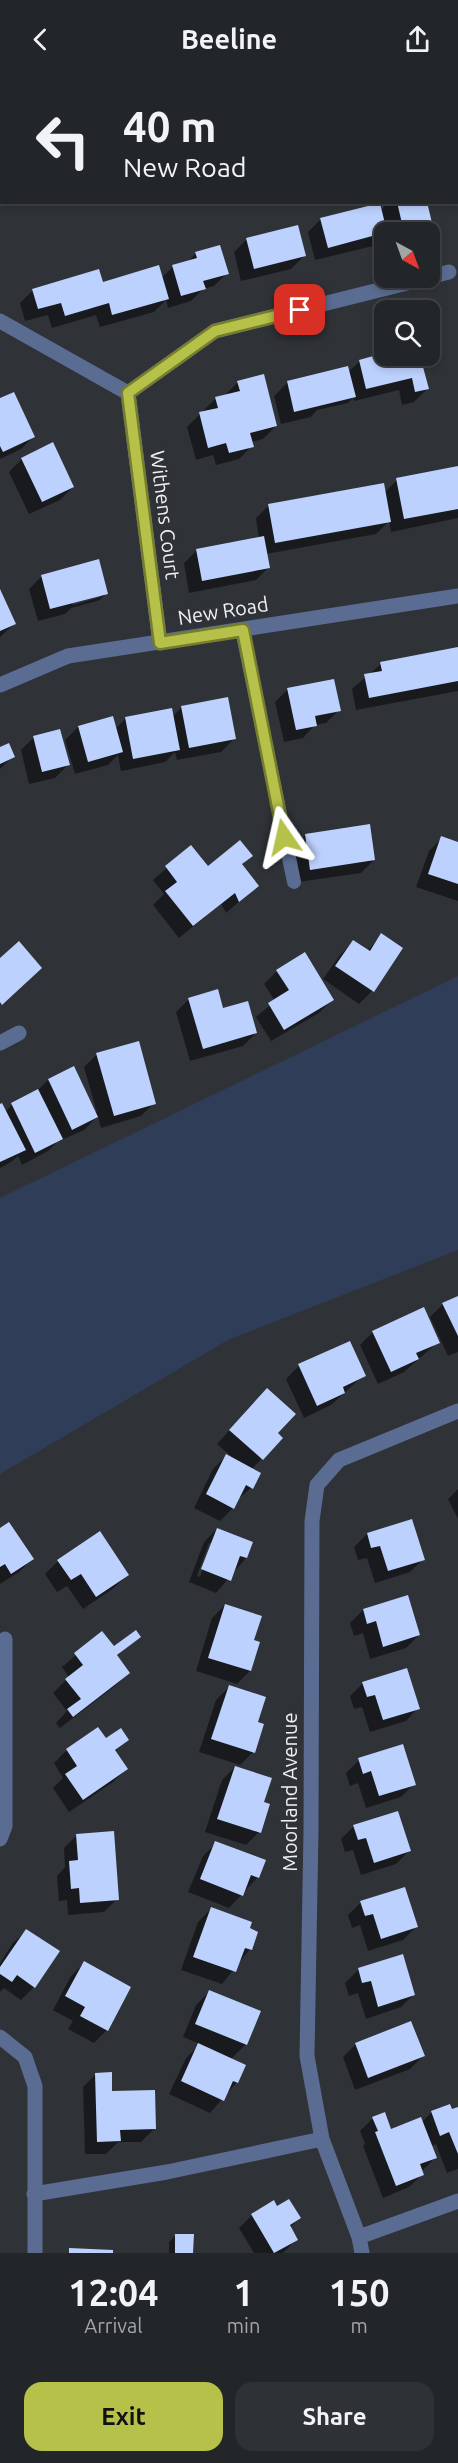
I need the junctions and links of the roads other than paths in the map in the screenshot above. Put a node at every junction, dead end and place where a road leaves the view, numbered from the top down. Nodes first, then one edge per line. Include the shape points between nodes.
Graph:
1 (449, 272) dead end
2 (440, 274) edge
3 (385, 288) edge
4 (0, 321) edge
5 (128, 393) junction
6 (458, 596) edge
7 (243, 630) junction
8 (160, 643) junction
9 (0, 685) edge
10 (294, 882) dead end
11 (19, 1033) dead end
12 (0, 1042) edge
13 (458, 1411) edge
14 (5, 1639) dead end
15 (0, 1839) edge
16 (0, 2037) edge
17 (322, 2139) junction
18 (34, 2194) junction
19 (458, 2201) edge
20 (359, 2237) junction
21 (35, 2253) edge
22 (362, 2253) edge

1 - 2 street
3 - 5 street via 215,331
4 - 5 street
5 - 8 street, Withens Court
6 - 7 street, New Road
7 - 8 street, New Road
7 - 10 lane
8 - 9 street, New Road via 68,656
11 - 12 street
13 - 17 street, Moorland Avenue via 339,1460 317,1485 312,1521 307,2056
14 - 15 street via 5,1826
16 - 18 street via 25,2057 35,2086
17 - 18 street via 167,2172
17 - 20 street, Moorland Avenue
18 - 21 street
19 - 20 street
20 - 22 street, Moorland Avenue

